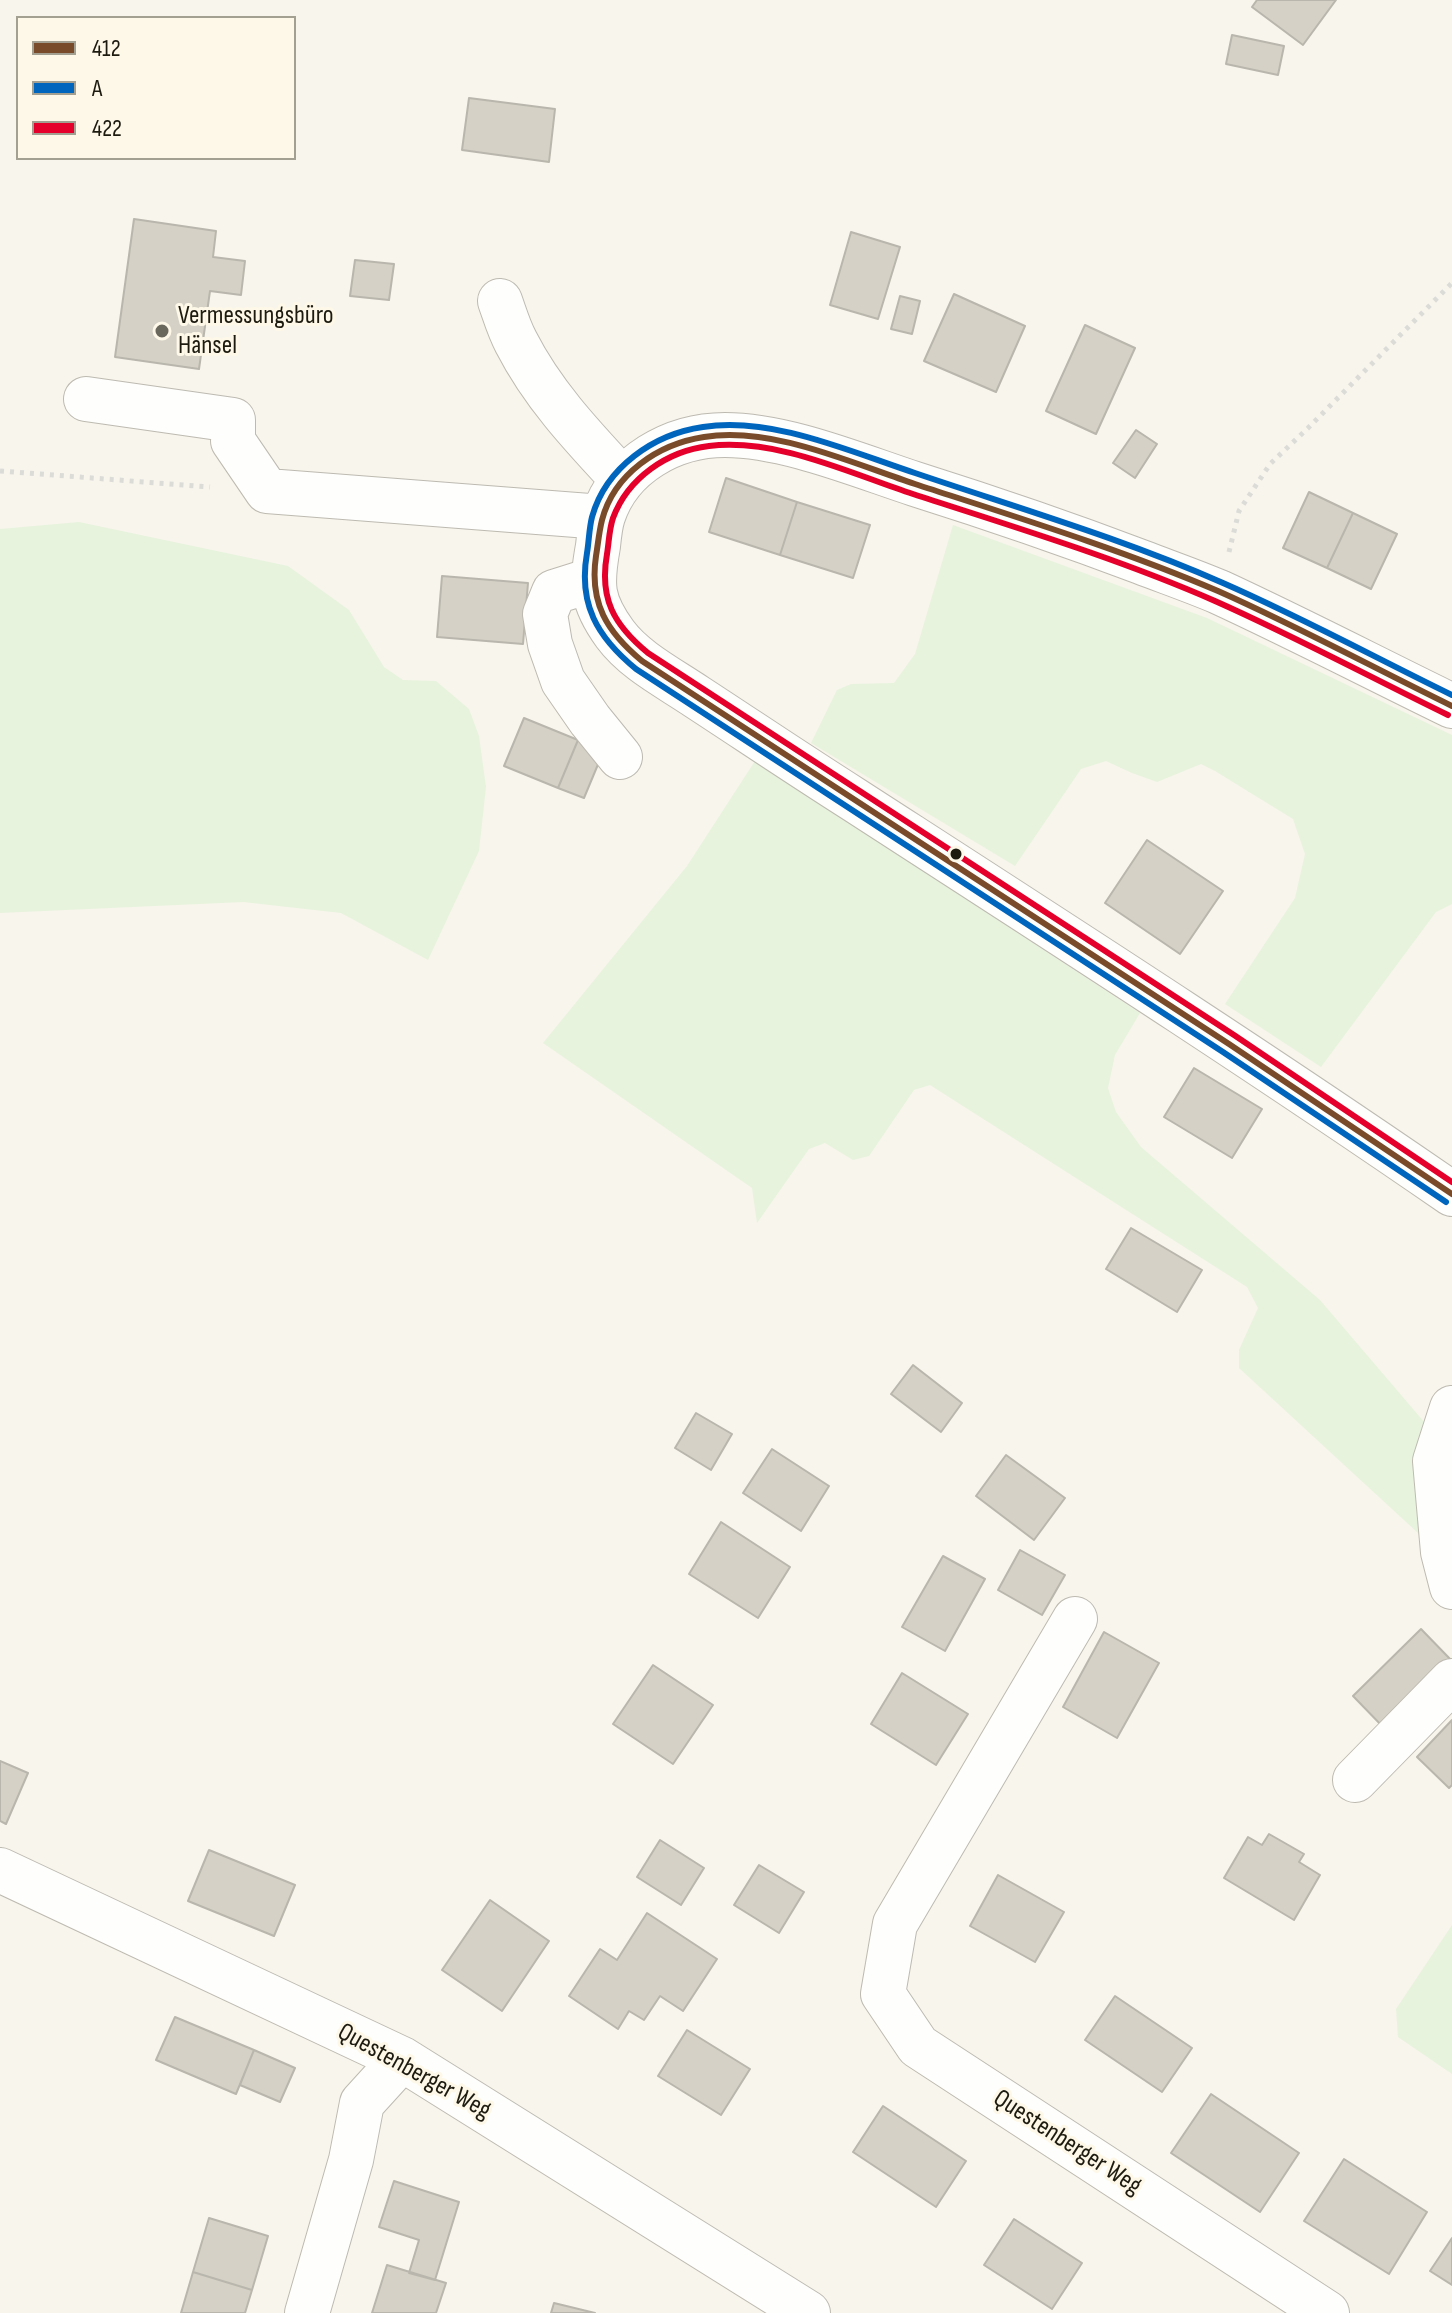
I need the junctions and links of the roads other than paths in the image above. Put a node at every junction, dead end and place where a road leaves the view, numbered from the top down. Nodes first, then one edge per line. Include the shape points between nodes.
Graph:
1 (500, 301) dead end
2 (86, 399) dead end
3 (613, 499) junction
4 (592, 580) junction
5 (1452, 706) edge
6 (620, 757) dead end
7 (1452, 1194) edge
8 (1452, 1408) edge
9 (1452, 1587) edge
10 (1075, 1619) dead end
11 (1452, 1681) edge
12 (1355, 1780) dead end
13 (0, 1870) edge
14 (402, 2059) junction
15 (749, 2297) edge
16 (307, 2313) edge
17 (808, 2313) edge
18 (1327, 2313) edge

1 - 3 street via 515,341
2 - 3 street via 233,420 233,441 267,491
3 - 4 street
3 - 5 street via 640,462 660,450 692,438 768,439 1000,512 1215,590
4 - 6 street via 554,592 545,614 563,681
4 - 7 street via 598,606 617,637 640,659
8 - 9 street via 1435,1461 1443,1552
10 - 18 street, Questenberger Weg via 895,1924 883,1994 918,2046
11 - 12 street
13 - 14 street, Questenberger Weg
14 - 15 street, Questenberger Weg
14 - 16 street via 362,2103
15 - 17 street, Questenberger Weg

